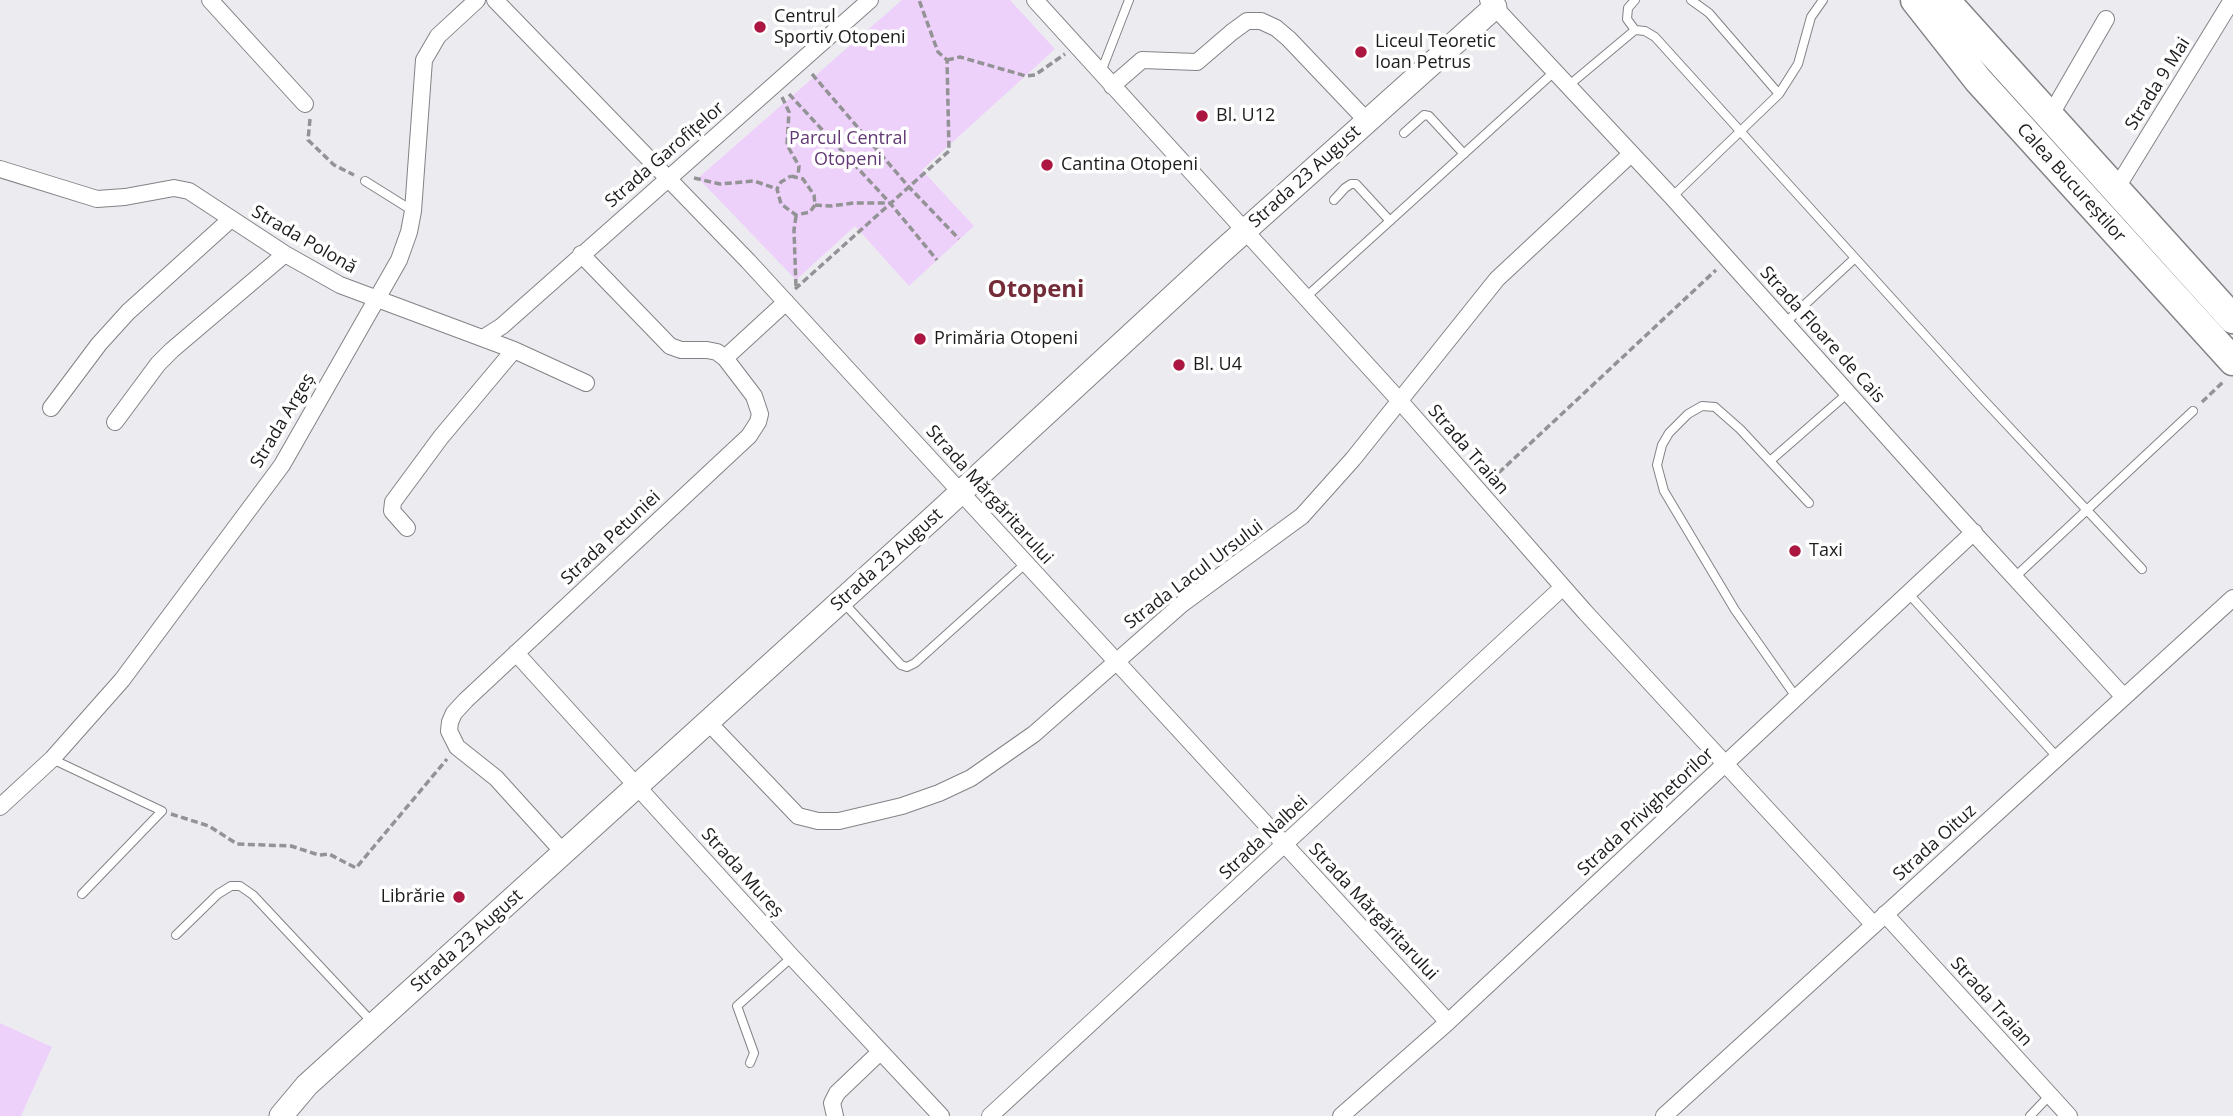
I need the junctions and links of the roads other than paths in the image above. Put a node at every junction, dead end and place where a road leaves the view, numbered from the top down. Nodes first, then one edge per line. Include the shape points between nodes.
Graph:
1 (210, 0) edge
2 (477, 0) edge
3 (495, 0) edge
4 (870, 0) edge
5 (1035, 0) edge
6 (1129, 0) edge
7 (1635, 0) edge
8 (1691, 0) edge
9 (1823, 0) edge
10 (1916, 0) edge
11 (1945, 0) edge
12 (2232, 0) edge
13 (1492, 3) edge
14 (2106, 19) dead end
15 (1635, 30) junction
16 (1554, 72) junction
17 (1100, 74) junction
18 (1112, 86) junction
19 (1568, 86) junction
20 (1779, 94) junction
21 (305, 104) road end
22 (2050, 116) junction
23 (1367, 121) junction
24 (1404, 133) dead end
25 (1741, 133) junction
26 (1464, 154) junction
27 (1631, 154) junction
28 (0, 169) edge
29 (668, 178) junction
30 (365, 181) road end
31 (2116, 189) junction
32 (1672, 197) junction
33 (1334, 200) dead end
34 (413, 211) junction
35 (231, 219) junction
36 (1390, 221) junction
37 (1245, 230) junction
38 (285, 254) junction
39 (581, 254) junction
40 (1855, 258) junction
41 (1306, 297) junction
42 (376, 300) junction
43 (784, 301) junction
44 (2233, 319) edge
45 (1785, 323) junction
46 (483, 338) junction
47 (514, 350) junction
48 (725, 358) junction
49 (2233, 361) edge
50 (586, 383) dead end
51 (1848, 393) junction
52 (1399, 400) junction
53 (51, 408) dead end
54 (2193, 411) road end
55 (115, 422) dead end
56 (1770, 461) junction
57 (961, 492) junction
58 (1809, 503) dead end
59 (2087, 511) junction
60 (408, 528) dead end
61 (1973, 532) junction
62 (1025, 564) junction
63 (2142, 569) dead end
64 (2015, 577) junction
65 (1563, 587) junction
66 (1908, 593) junction
67 (2233, 598) edge
68 (842, 600) junction
69 (516, 653) junction
70 (1115, 662) junction
71 (1796, 697) junction
72 (2124, 697) junction
73 (708, 722) junction
74 (2058, 758) junction
75 (52, 759) junction
76 (1725, 765) junction
77 (637, 786) junction
78 (0, 807) edge
79 (1285, 845) junction
80 (564, 853) junction
81 (82, 894) dead end
82 (1880, 919) junction
83 (176, 935) dead end
84 (792, 957) junction
85 (1448, 1022) junction
86 (374, 1025) junction
87 (880, 1052) junction
88 (750, 1063) dead end
89 (2050, 1095) junction
90 (281, 1116) edge
91 (835, 1116) edge
92 (941, 1116) edge
93 (990, 1116) edge
94 (1341, 1116) edge
95 (1664, 1116) edge
96 (2030, 1116) edge
97 (2069, 1116) edge

1 - 21 street
2 - 34 street, Strada Argeș via 438,36 424,60
3 - 29 street, Strada Mărgăritarului
4 - 29 street, Strada Garofițelor via 777,87
5 - 17 street, Strada Traian
6 - 17 lane
7 - 15 lane via 1627,19
8 - 20 lane via 1709,13
9 - 20 lane via 1811,17 1798,64
10 - 49 highway, Calea Bucureștilor via 1979,80
11 - 22 highway, Calea Bucureștilor
12 - 31 street, Strada 9 Mai
13 - 16 street, Strada Floare de Cais
13 - 23 main road, Strada 23 August
14 - 22 street
15 - 19 lane
15 - 25 lane via 1655,37
16 - 19 street, Strada Floare de Cais
16 - 26 lane
17 - 18 street, Strada Traian
18 - 23 street via 1142,60 1197,62 1247,21 1261,21 1289,39
18 - 37 street, Strada Traian
19 - 27 street, Strada Floare de Cais
20 - 25 lane
22 - 31 highway, Calea Bucureștilor
23 - 37 main road, Strada 23 August
24 - 26 lane via 1424,115 1429,116
25 - 32 lane
25 - 40 lane
26 - 36 lane
27 - 32 street, Strada Floare de Cais
27 - 52 street, Strada Lacul Ursului via 1497,279
28 - 35 street, Strada Polonă via 97,199 174,188 189,191
29 - 39 street, Strada Garofițelor
29 - 43 street, Strada Mărgăritarului
30 - 34 lane
31 - 44 highway, Calea Bucureștilor
32 - 45 street, Strada Floare de Cais
33 - 36 lane via 1356,184
34 - 42 street, Strada Argeș via 399,260
35 - 38 street, Strada Polonă
35 - 53 street via 128,312
36 - 41 lane
37 - 41 street, Strada Traian
37 - 57 main road, Strada 23 August
38 - 42 street, Strada Polonă
38 - 55 street via 172,350
39 - 46 street, Strada Garofițelor
39 - 48 street via 670,346 717,352
40 - 45 lane
40 - 59 lane
41 - 52 street, Strada Traian
42 - 46 street, Strada Polonă
42 - 75 street, Strada Argeș via 282,465 122,680
43 - 48 street
43 - 57 street, Strada Mărgăritarului
45 - 51 street, Strada Floare de Cais
46 - 47 street, Strada Polonă
47 - 50 street, Strada Polonă
47 - 60 street via 393,502 392,511
48 - 69 street, Strada Petuniei via 758,405 755,429
51 - 56 lane
51 - 61 street, Strada Floare de Cais
52 - 65 street, Strada Traian
52 - 70 street, Strada Lacul Ursului via 1302,516 1182,604
54 - 59 lane
56 - 58 lane
56 - 71 lane via 1715,407 1702,406 1669,433 1657,465 1664,491 1688,532
57 - 62 street, Strada Mărgăritarului
57 - 68 main road, Strada 23 August
59 - 63 lane
59 - 64 lane
61 - 64 street, Strada Floare de Cais
61 - 66 street, Strada Privighetorilor
62 - 68 lane via 907,667
62 - 70 street, Strada Mărgăritarului
64 - 72 street, Strada Floare de Cais
65 - 76 street, Strada Traian
65 - 79 street, Strada Nalbei
66 - 71 street, Strada Privighetorilor
66 - 74 lane
67 - 72 street, Strada Oituz
68 - 73 main road, Strada 23 August
69 - 77 street, Strada Mureș
69 - 80 street, Strada Petuniei via 454,713 449,731 454,743 496,778
70 - 73 street, Strada Lacul Ursului via 1034,734 971,778 902,806 839,821 798,816
70 - 79 street, Strada Mărgăritarului
71 - 76 street, Strada Privighetorilor
72 - 74 street, Strada Oituz
73 - 77 main road, Strada 23 August
74 - 82 street, Strada Oituz
75 - 78 street, Strada Argeș
75 - 81 lane via 162,811
76 - 82 street, Strada Traian
76 - 85 street, Strada Privighetorilor
77 - 80 main road, Strada 23 August
77 - 84 street, Strada Mureș
79 - 85 street, Strada Mărgăritarului
79 - 93 street, Strada Nalbei
80 - 86 main road, Strada 23 August
82 - 89 street, Strada Traian
82 - 95 street, Strada Oituz
83 - 86 lane via 218,894 240,886
84 - 87 street, Strada Mureș
84 - 88 lane via 737,1006 754,1053
85 - 94 street, Strada Privighetorilor
86 - 90 main road, Strada 23 August via 307,1085
87 - 91 street via 837,1093 832,1103
87 - 92 street, Strada Mureș
89 - 96 lane
89 - 97 street, Strada Traian

